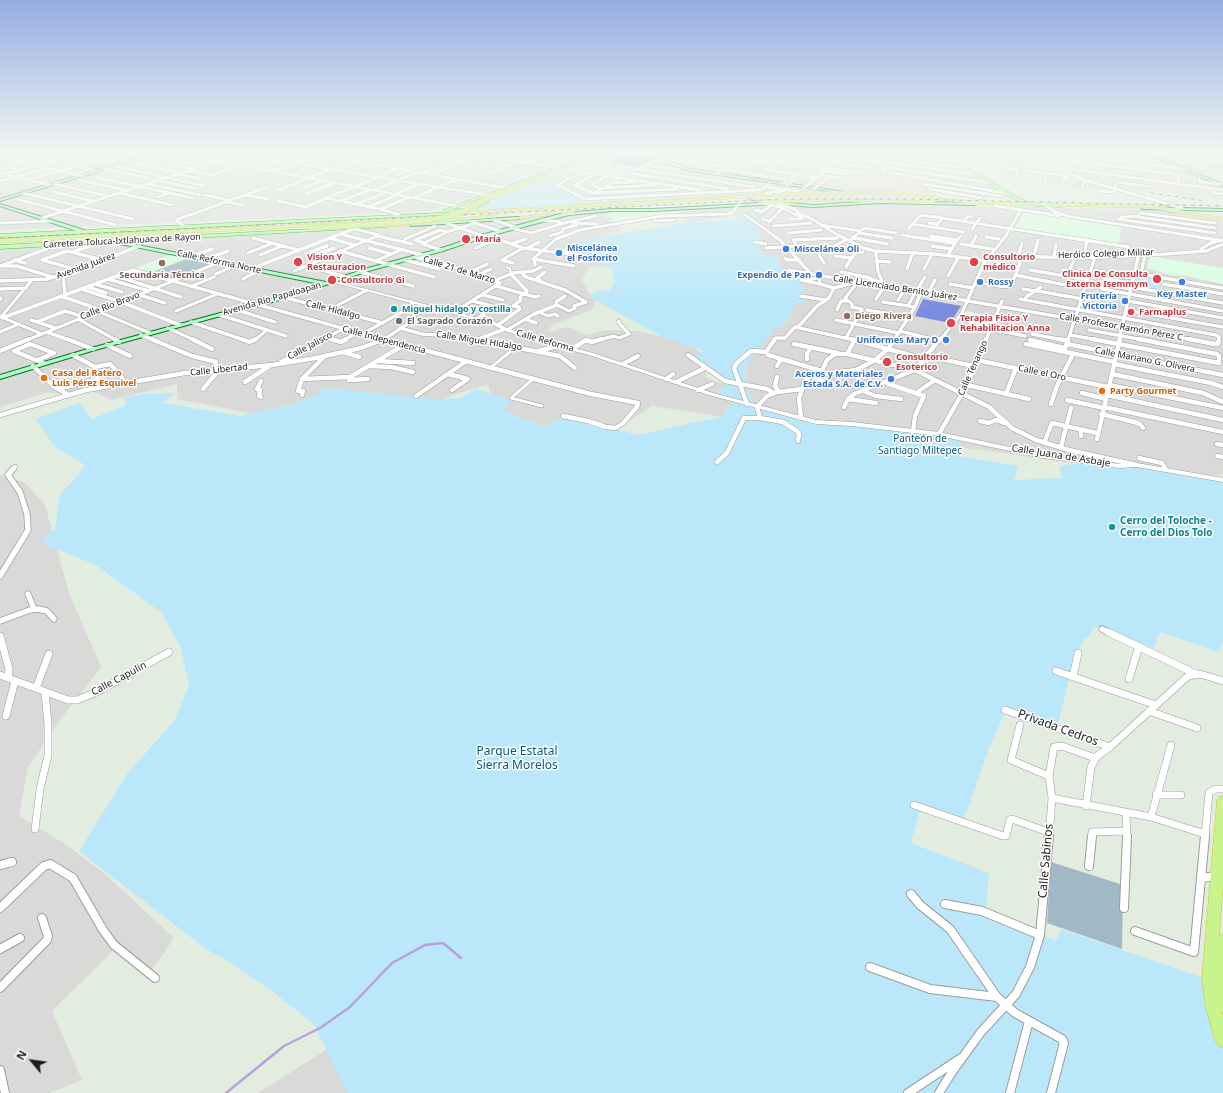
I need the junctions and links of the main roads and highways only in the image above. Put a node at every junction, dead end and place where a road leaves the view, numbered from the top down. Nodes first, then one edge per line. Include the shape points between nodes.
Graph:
1 (0, 205) edge
2 (460, 205) edge
3 (464, 205) edge
4 (474, 205) edge
5 (479, 205) edge
6 (601, 205) edge
7 (678, 205) edge
8 (739, 205) edge
9 (794, 205) edge
10 (830, 205) edge
11 (985, 205) edge
12 (1022, 205) junction
13 (1091, 205) joint
14 (1047, 206) junction
15 (570, 207) junction
16 (478, 208) junction
17 (548, 208) junction
18 (1164, 208) junction
19 (1181, 209) junction
20 (1223, 209) edge
21 (514, 210) junction
22 (580, 212) junction
23 (1172, 212) junction
24 (458, 213) junction
25 (559, 213) junction
26 (1140, 213) junction
27 (421, 214) junction
28 (531, 217) junction
29 (340, 218) junction
30 (508, 219) junction
31 (542, 220) junction
32 (1223, 220) edge
33 (324, 224) junction
34 (412, 225) junction
35 (387, 226) junction
36 (279, 230) junction
37 (82, 231) junction
38 (187, 235) junction
39 (0, 237) edge
40 (157, 239) junction
41 (112, 241) junction
42 (1, 246) edge
43 (326, 284) junction
44 (1, 376) edge
45 (1223, 801) edge
46 (1223, 950) edge
47 (1222, 987) edge
48 (1223, 1005) edge
49 (1223, 1040) edge

1 - 37 main road
2 - 27 main road
3 - 16 main road via 457,209 469,211
4 - 36 highway, bridge via 462,212 420,222
5 - 16 main road
6 - 15 highway, Carretera Toluca-Ixtlahuaca de Rayon
7 - 22 highway
8 - 22 main road
9 - 10 main road
11 - 12 highway
12 - 14 highway
12 - 14 main road
13 - 14 highway
13 - 18 highway
14 - 26 highway
15 - 17 highway, Carretera Toluca-Ixtlahuaca de Rayon
15 - 25 highway
16 - 21 main road
17 - 21 highway, Carretera Toluca-Ixtlahuaca de Rayon
17 - 25 highway
18 - 19 highway
18 - 23 main road
18 - 26 main road
19 - 20 main road
19 - 32 highway
21 - 24 highway, Carretera Toluca-Ixtlahuaca de Rayon
22 - 25 highway
22 - 25 highway
23 - 26 highway
23 - 32 highway via 1216,221
24 - 27 main road
24 - 33 highway, Carretera Toluca-Ixtlahuaca de Rayon via 423,219
25 - 28 main road
25 - 30 highway
25 - 31 main road, Avenida Río Papaloapan
25 - 31 main road, Avenida Río Papaloapan
25 - 34 highway, Carretera Toluca-Ixtlahuaca de Rayon
27 - 29 main road, Carretera Toluca-Ixtlahuaca de Rayon
28 - 30 main road
28 - 31 main road
29 - 33 highway
29 - 37 main road, Carretera Toluca-Ixtlahuaca de Rayon
30 - 34 main road
31 - 43 main road, Avenida Río Papaloapan via 484,235
33 - 39 highway, Carretera Toluca-Ixtlahuaca de Rayon via 18,240
34 - 35 highway, Carretera Toluca-Ixtlahuaca de Rayon
35 - 36 highway, Carretera Toluca-Ixtlahuaca de Rayon
35 - 40 main road, Carretera Toluca-Ixtlahuaca de Rayon
36 - 38 highway, Carretera Toluca-Ixtlahuaca de Rayon
37 - 39 main road, Carretera Toluca-Ixtlahuaca de Rayon
38 - 40 highway
38 - 42 highway, Carretera Toluca-Ixtlahuaca de Rayon
40 - 41 main road, Carretera Toluca-Ixtlahuaca de Rayon
41 - 42 main road, Carretera Toluca-Ixtlahuaca de Rayon
41 - 43 main road, Calle Reforma Norte
43 - 44 main road, Avenida Río Papaloapan via 257,305 40,362
45 - 49 highway via 1209,979 1212,1008
46 - 47 highway
47 - 48 highway

